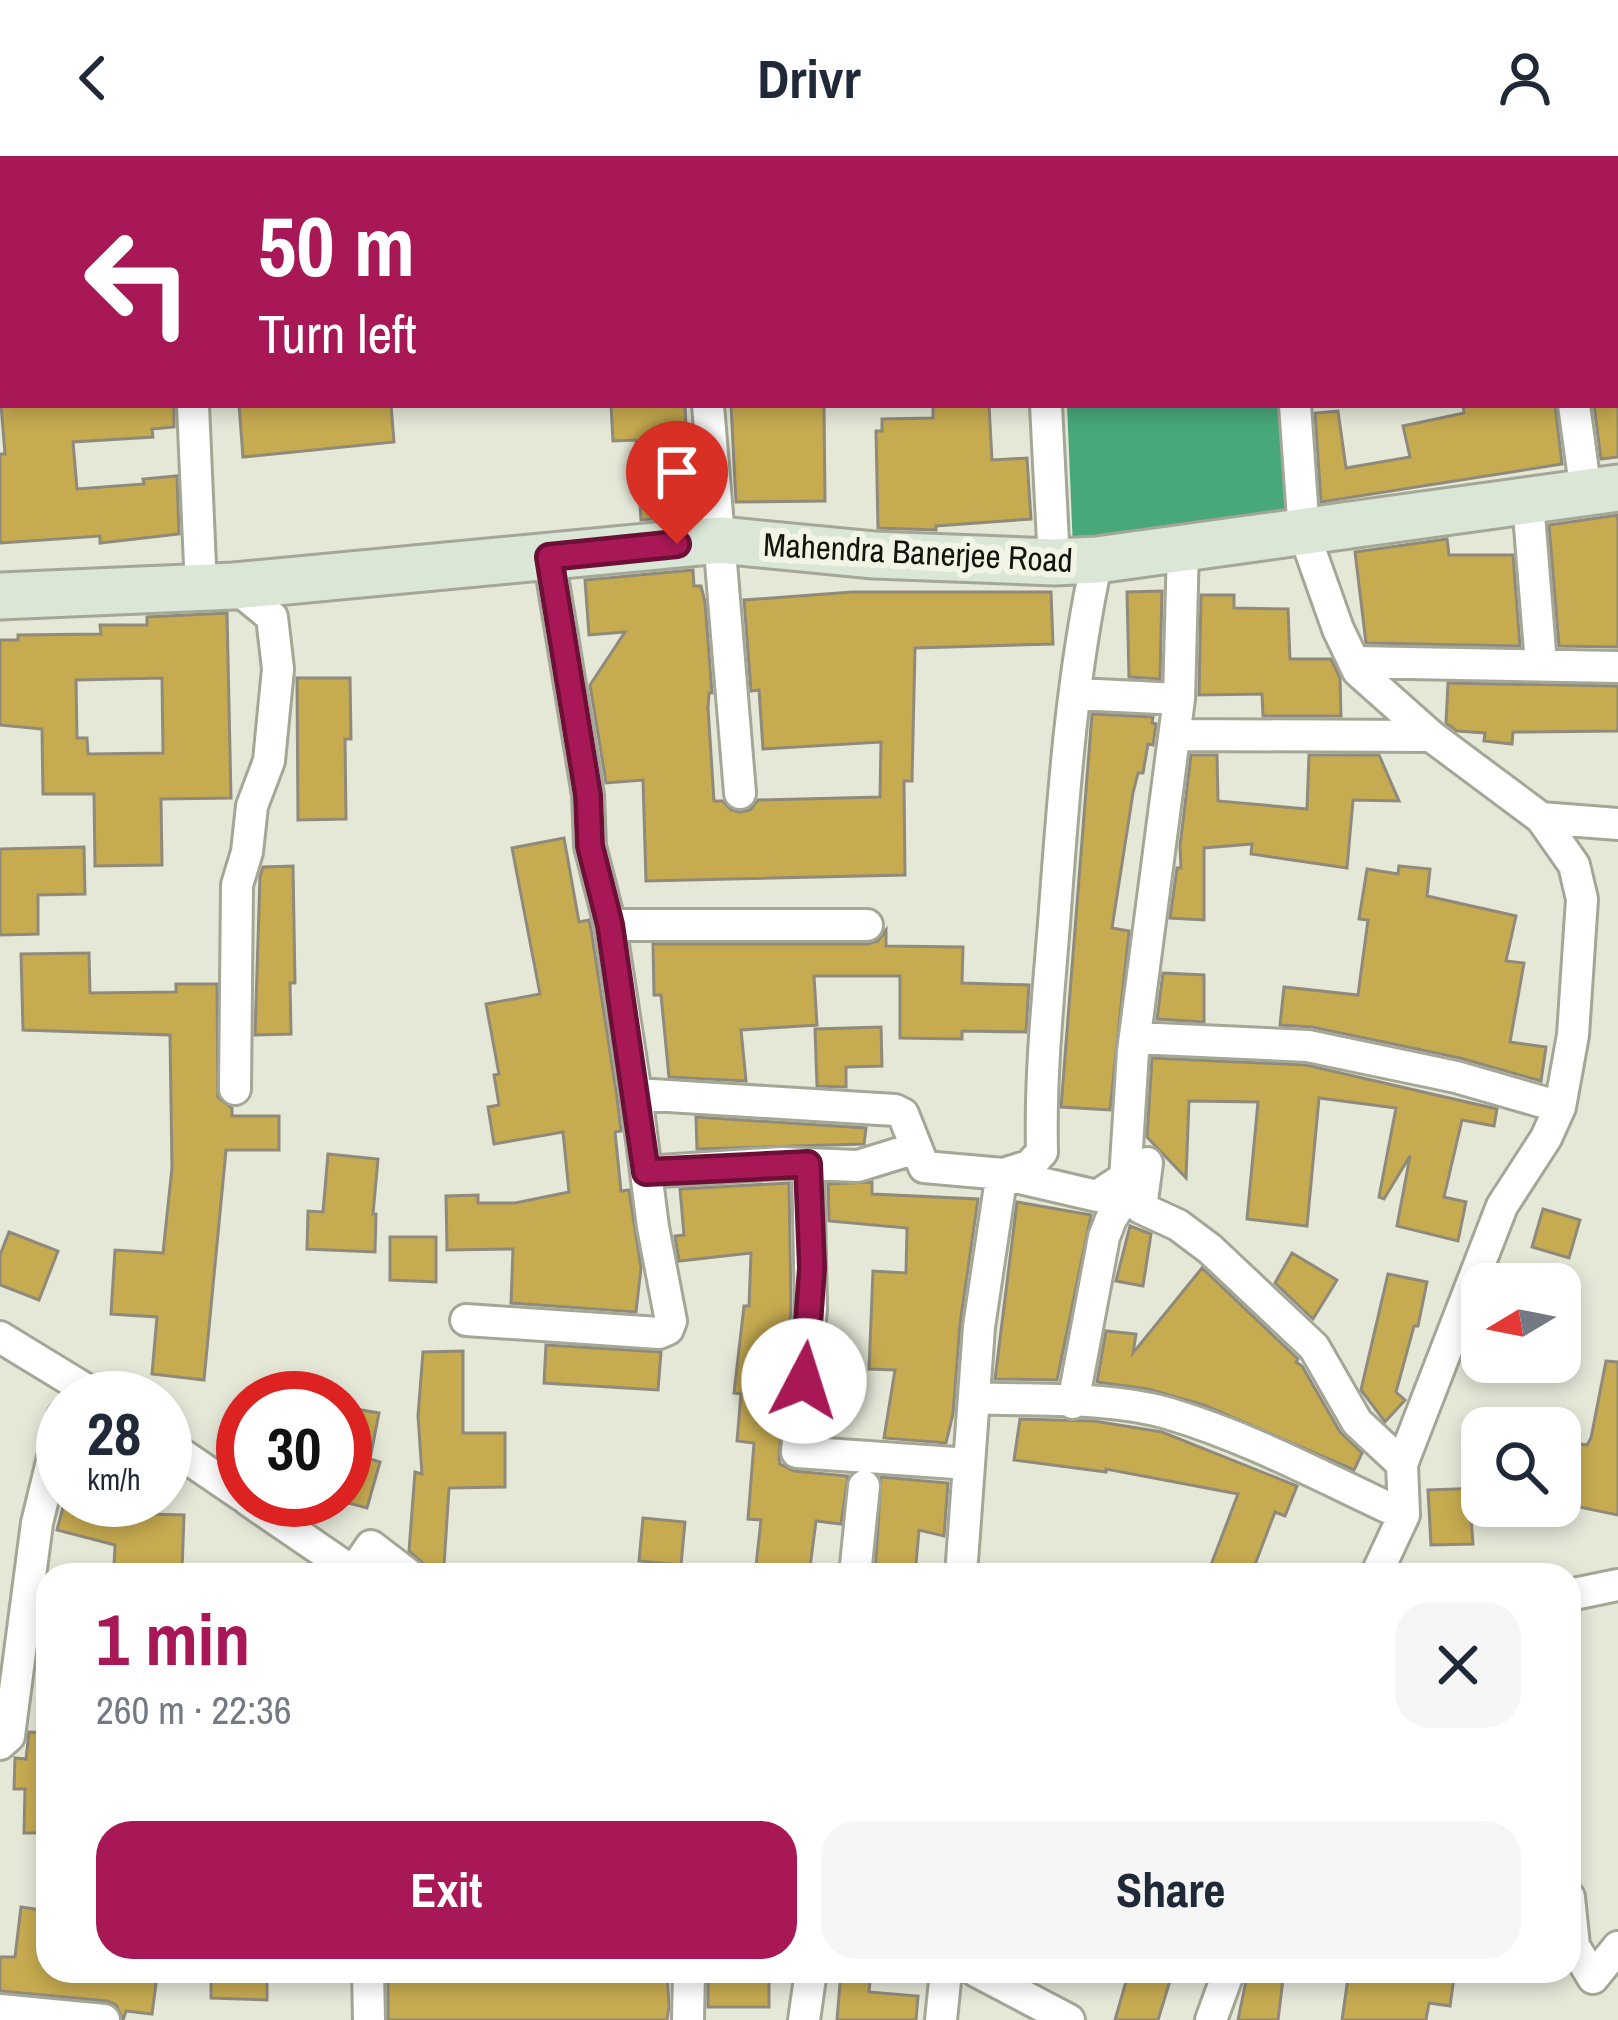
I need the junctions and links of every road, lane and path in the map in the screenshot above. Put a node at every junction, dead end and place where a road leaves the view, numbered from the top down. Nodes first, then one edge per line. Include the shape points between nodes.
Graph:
1 (193, 408) edge
2 (709, 408) edge
3 (1047, 408) edge
4 (1295, 408) edge
5 (1575, 408) edge
6 (1602, 491) edge
7 (1528, 502) junction
8 (1304, 533) junction
9 (720, 540) junction
10 (1184, 547) junction
11 (549, 557) junction
12 (1076, 561) junction
13 (218, 587) junction
14 (0, 596) edge
15 (1354, 662) junction
16 (1541, 664) junction
17 (1618, 667) edge
18 (1077, 694) junction
19 (1179, 698) junction
20 (1176, 735) junction
21 (1431, 736) junction
22 (740, 793) dead end
23 (1541, 818) junction
24 (1618, 824) edge
25 (610, 925) junction
26 (867, 926) dead end
27 (1135, 1038) junction
28 (235, 1089) dead end
29 (637, 1094) junction
30 (1560, 1107) junction
31 (916, 1148) junction
32 (1147, 1163) junction
33 (808, 1164) junction
34 (646, 1172) junction
35 (1003, 1174) junction
36 (466, 1320) dead end
37 (0, 1337) edge
38 (46, 1371) edge
39 (974, 1399) junction
40 (1072, 1403) junction
41 (969, 1464) junction
42 (1402, 1464) junction
43 (864, 1486) dead end
44 (1403, 1515) junction
45 (36, 1527) edge
46 (287, 1527) edge
47 (339, 1563) edge
48 (360, 1563) edge
49 (393, 1563) edge
50 (856, 1563) edge
51 (963, 1563) edge
52 (1381, 1563) edge
53 (1618, 1585) edge
54 (1581, 1593) edge
55 (11, 1641) edge
56 (0, 1744) edge
57 (1618, 1947) edge
58 (1581, 1958) edge
59 (368, 1983) edge
60 (688, 1983) edge
61 (809, 1983) edge
62 (945, 1983) edge
63 (999, 1983) edge
64 (1224, 1983) edge
65 (0, 2010) edge
66 (104, 2020) edge
67 (369, 2020) edge
68 (688, 2020) edge
69 (804, 2020) edge
70 (941, 2020) edge
71 (1069, 2020) edge
72 (1211, 2020) edge

1 - 13 street
2 - 9 street
3 - 12 street
4 - 8 street
5 - 6 street
6 - 7 street, Mahendra Banerjee Road
7 - 8 street, Mahendra Banerjee Road
7 - 16 street
8 - 10 street, Mahendra Banerjee Road
8 - 15 street
9 - 11 street, Mahendra Banerjee Road
9 - 12 street, Mahendra Banerjee Road
9 - 22 street
10 - 12 street, Mahendra Banerjee Road
10 - 19 street
11 - 13 street, Mahendra Banerjee Road
11 - 25 street via 590,846
12 - 18 street via 1086,609
13 - 14 street, Mahendra Banerjee Road
13 - 28 street via 272,617 278,669 269,761 237,885
15 - 16 street
15 - 21 street
16 - 17 street
18 - 19 street
18 - 35 street via 1061,794 1042,1152
19 - 20 street
20 - 21 street
20 - 27 street
21 - 23 street
23 - 24 street
23 - 30 street via 1574,865 1582,899 1574,1034
25 - 26 street
25 - 29 street
27 - 30 street via 1308,1046
27 - 32 street via 1125,1180
29 - 31 street via 895,1110
29 - 34 street
30 - 42 street via 1502,1206
31 - 33 street via 858,1166
31 - 35 street via 930,1169
32 - 35 street via 1097,1196
32 - 40 street via 1104,1238
32 - 42 street via 1142,1208 1210,1249 1314,1347 1357,1422
33 - 34 street
33 - 41 street via 811,1309 797,1453
34 - 36 street via 668,1329
35 - 39 street
37 - 38 street
39 - 40 street
39 - 41 street
40 - 44 street via 1165,1413
41 - 51 street
42 - 44 street
43 - 50 street
44 - 52 street
45 - 55 street
46 - 47 street
48 - 49 street via 371,1546
53 - 54 street
55 - 56 street via 9,1736
57 - 58 street via 1593,1978
59 - 67 street
60 - 68 street
61 - 69 street
62 - 70 street
63 - 71 street
64 - 72 street
65 - 66 street

